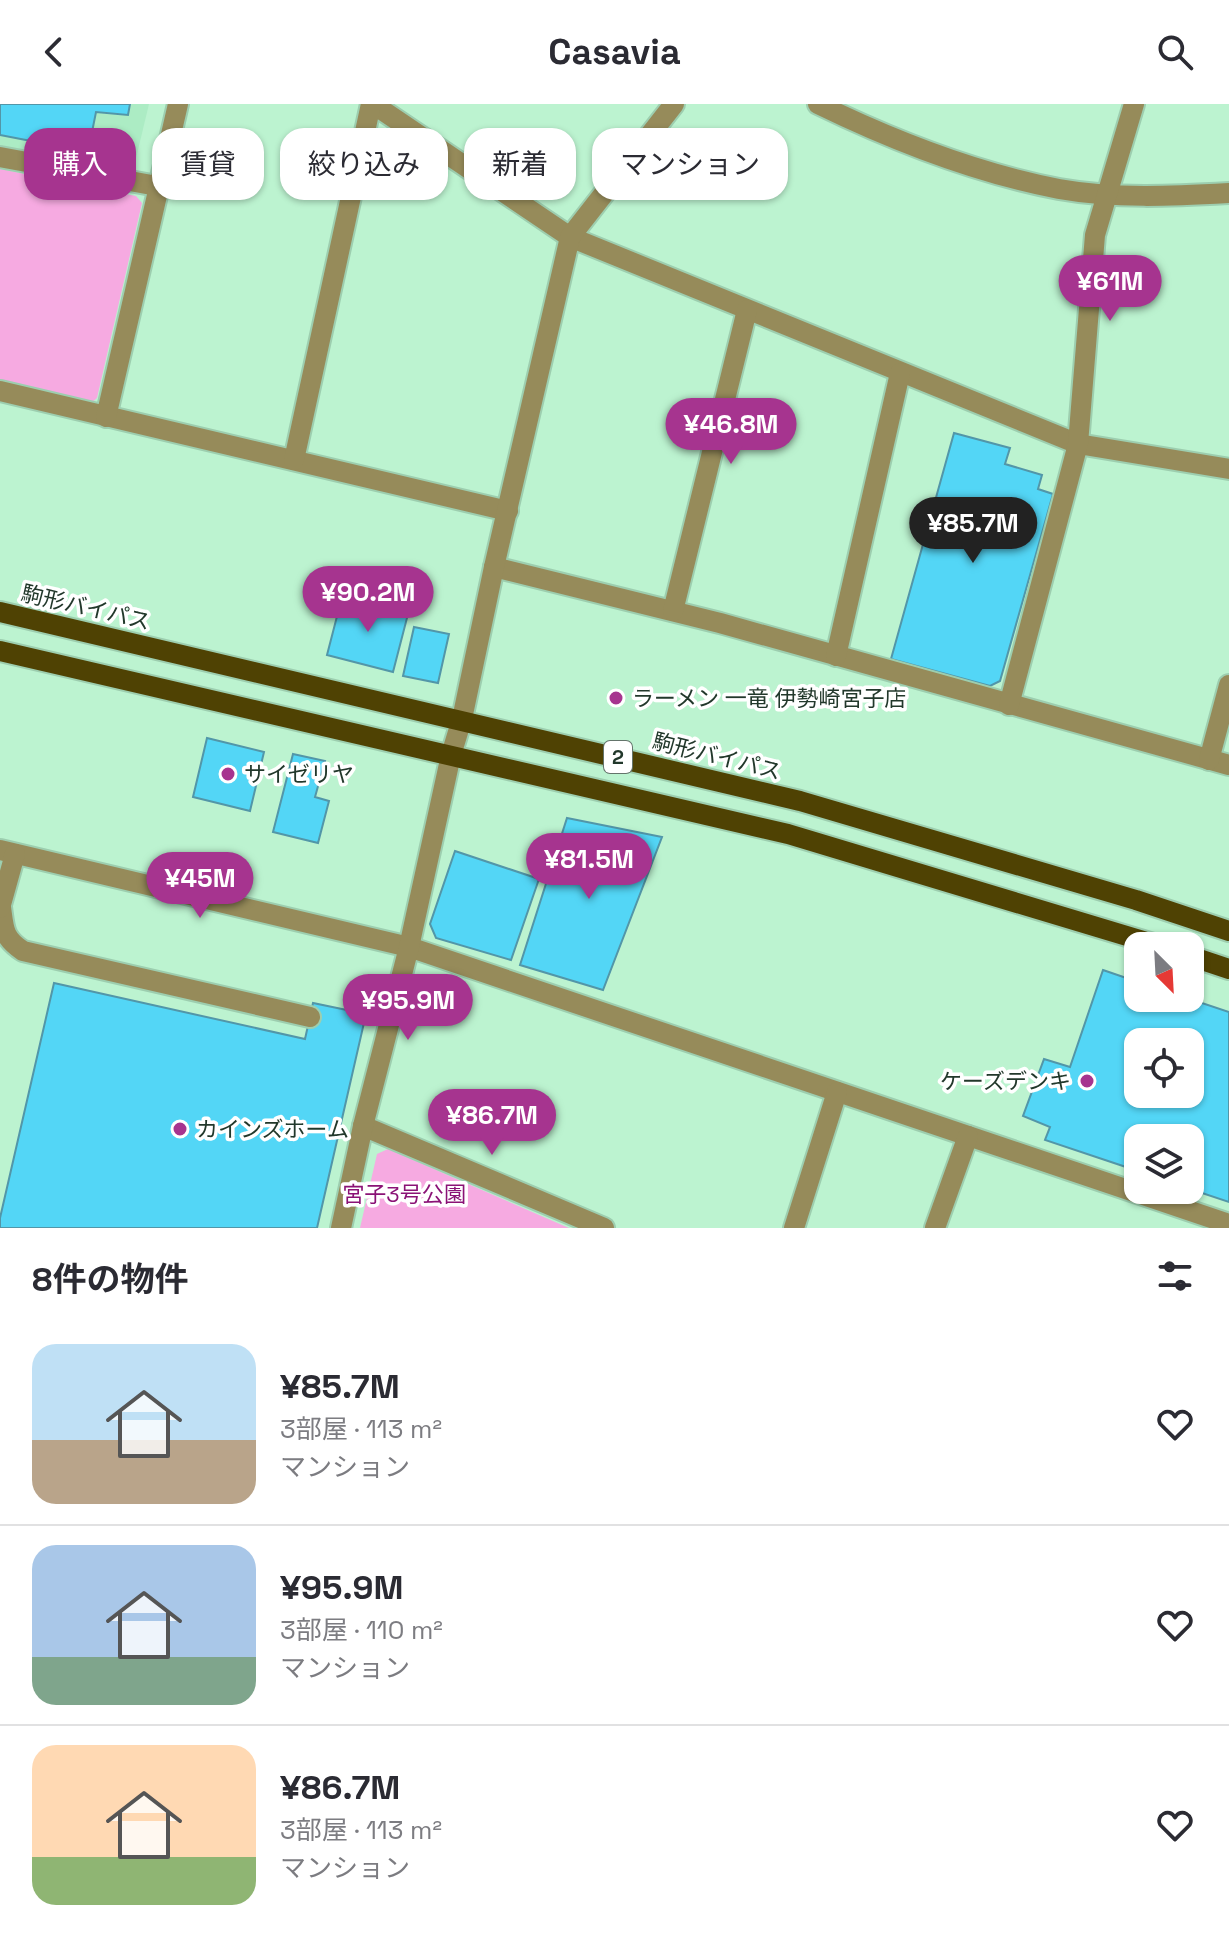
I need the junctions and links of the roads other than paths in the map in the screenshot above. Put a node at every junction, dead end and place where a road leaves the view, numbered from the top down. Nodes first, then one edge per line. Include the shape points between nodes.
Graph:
1 (178, 104) edge
2 (372, 104) edge
3 (674, 104) edge
4 (818, 104) edge
5 (1134, 104) edge
6 (172, 128) edge
7 (0, 157) edge
8 (152, 185) edge
9 (1229, 193) edge
10 (1108, 194) junction
11 (154, 200) edge
12 (570, 237) junction
13 (747, 310) junction
14 (900, 373) junction
15 (0, 391) edge
16 (106, 417) junction
17 (1078, 444) junction
18 (294, 460) junction
19 (1229, 469) edge
20 (508, 511) junction
21 (494, 567) junction
22 (673, 611) junction
23 (0, 612) edge
24 (0, 651) edge
25 (836, 656) junction
26 (1229, 685) edge
27 (1009, 705) junction
28 (462, 719) junction
29 (451, 755) junction
30 (1219, 762) edge
31 (8, 852) edge
32 (1, 908) edge
33 (1229, 931) edge
34 (1124, 935) edge
35 (409, 947) junction
36 (1204, 961) edge
37 (1229, 969) edge
38 (310, 1017) dead end
39 (837, 1092) junction
40 (363, 1126) junction
41 (968, 1136) junction
42 (1229, 1224) edge
43 (341, 1228) edge
44 (604, 1228) edge
45 (794, 1228) edge
46 (935, 1228) edge

1 - 6 street
2 - 12 street
2 - 18 street
3 - 12 street
4 - 10 street via 958,161 1060,189
5 - 10 street
7 - 8 street
9 - 10 street
10 - 17 street via 1095,235
11 - 16 street
12 - 13 street
12 - 20 street
13 - 14 street
13 - 22 street
14 - 17 street
14 - 25 street
15 - 16 street
16 - 18 street
17 - 19 street
17 - 27 street
18 - 20 street
20 - 21 street
21 - 22 street
21 - 28 street
22 - 25 street
23 - 28 main road, 駒形バイパス / 2
24 - 29 main road, 2
25 - 27 street
26 - 30 street
27 - 30 street
28 - 29 street
28 - 33 main road, 駒形バイパス / 2 via 800,801
29 - 34 main road, 2 via 788,834
29 - 35 street
31 - 32 street
31 - 35 street
32 - 38 street via 10,943 23,951
35 - 39 street
35 - 40 street
36 - 37 main road
39 - 41 street
39 - 45 street
40 - 43 street
40 - 44 street
41 - 42 street
41 - 46 street

